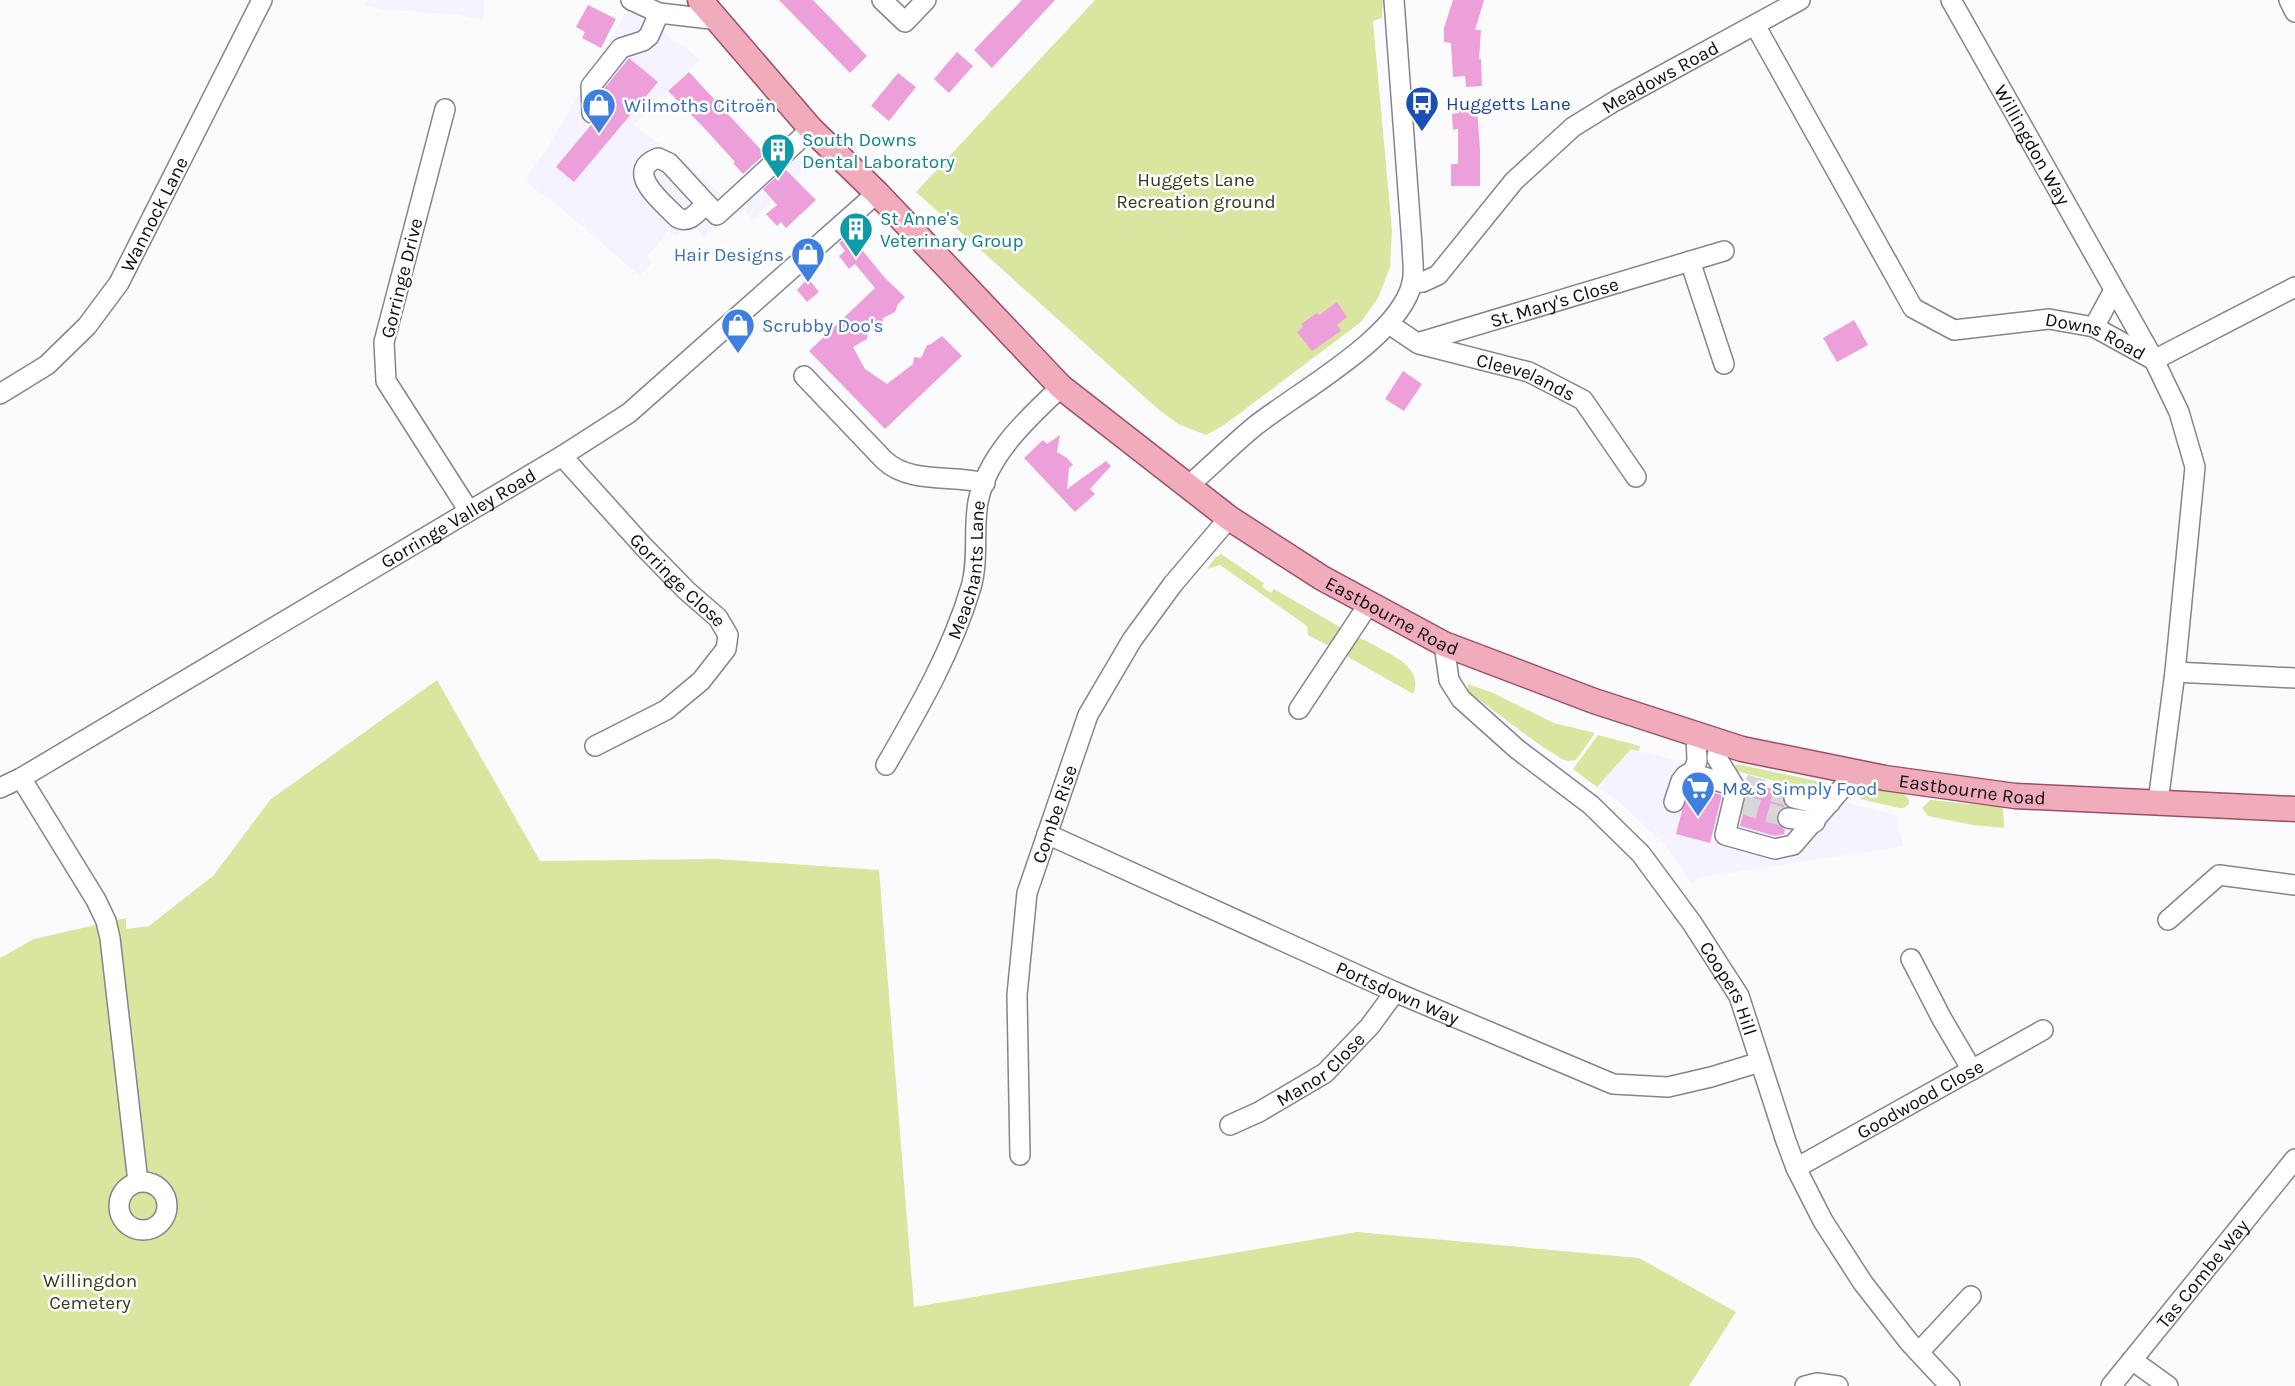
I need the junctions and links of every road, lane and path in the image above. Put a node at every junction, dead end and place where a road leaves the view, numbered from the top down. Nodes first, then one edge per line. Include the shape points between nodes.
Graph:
1 (262, 0) edge
2 (631, 0) edge
3 (700, 0) edge
4 (882, 0) edge
5 (926, 0) edge
6 (1394, 0) edge
7 (1800, 0) edge
8 (1951, 0) edge
9 (2289, 0) edge
10 (2295, 12) edge
11 (659, 13) junction
12 (719, 20) junction
13 (1755, 25) junction
14 (444, 108) dead end
15 (592, 113) dead end
16 (811, 128) junction
17 (877, 193) junction
18 (706, 204) dead end
19 (1724, 251) dead end
20 (1690, 261) junction
21 (1412, 283) junction
22 (2295, 287) edge
23 (2115, 290) junction
24 (1389, 324) junction
25 (2094, 327) junction
26 (1417, 344) junction
27 (2154, 360) junction
28 (1724, 364) dead end
29 (804, 376) dead end
30 (1061, 387) junction
31 (0, 394) edge
32 (562, 456) junction
33 (1636, 477) dead end
34 (985, 484) junction
35 (1187, 487) junction
36 (469, 511) junction
37 (1229, 519) junction
38 (1368, 605) junction
39 (1444, 644) junction
40 (2175, 672) junction
41 (2295, 677) edge
42 (1299, 709) dead end
43 (1696, 734) junction
44 (1719, 742) junction
45 (595, 746) dead end
46 (886, 765) dead end
47 (1856, 772) junction
48 (1685, 776) junction
49 (21, 778) junction
50 (0, 788) edge
51 (1736, 791) junction
52 (1794, 797) tunnel mouth
53 (1674, 802) dead end
54 (2158, 802) junction
55 (1830, 803) junction
56 (2295, 809) edge
57 (1788, 818) tunnel mouth
58 (1815, 822) junction
59 (1047, 834) junction
60 (2295, 885) edge
61 (2168, 920) dead end
62 (1911, 959) dead end
63 (1395, 992) junction
64 (2043, 1030) dead end
65 (1760, 1062) junction
66 (1972, 1070) junction
67 (1230, 1125) dead end
68 (1020, 1155) dead end
69 (2295, 1159) edge
70 (1796, 1168) junction
71 (138, 1182) dead end
72 (1971, 1296) dead end
73 (1919, 1352) junction
74 (2132, 1360) junction
75 (1805, 1386) edge
76 (1838, 1386) edge
77 (1950, 1386) edge
78 (2111, 1386) edge
79 (2168, 1386) edge

1 - 31 street, Wannock Lane via 119,283 87,326 47,365
2 - 11 street
3 - 12 main road, Eastbourne Road
4 - 5 street via 905,22
6 - 21 street
7 - 13 street, Meadows Road
8 - 23 street, Willingdon Way
9 - 10 street
11 - 12 street
11 - 15 street via 649,36 621,48 591,86
12 - 16 main road, Eastbourne Road
13 - 21 street, Meadows Road via 1573,127 1514,181 1438,275
13 - 25 street, Downs Road via 1913,308 1954,330 2049,318
14 - 36 street, Gorringe Drive via 384,342 386,382
16 - 17 main road, Eastbourne Road
16 - 18 street via 717,215
17 - 30 main road, Eastbourne Road
17 - 32 street, Gorringe Valley Road via 629,412
19 - 20 street, St. Mary's Close
20 - 26 street, St. Mary's Close
20 - 28 street
21 - 24 street
22 - 27 street
23 - 25 street
23 - 27 street, Willingdon Way
24 - 26 street
24 - 35 street via 1365,347 1254,427
25 - 27 street, Downs Road
26 - 33 street, Cleevelands via 1529,372 1583,400
27 - 40 street, Downs Road via 2179,412 2196,467
29 - 34 street via 898,471
30 - 34 street, Meachants Lane via 1010,438
30 - 35 main road, Eastbourne Road
32 - 36 street, Gorringe Valley Road
32 - 45 street, Gorringe Close via 661,564 718,618 728,635 726,649 701,681 666,709
34 - 46 street, Meachants Lane via 978,502 972,583 958,627 929,691
35 - 37 main road, Eastbourne Road
36 - 49 street, Gorringe Valley Road
37 - 38 main road, Eastbourne Road
37 - 59 street, Combe Rise via 1132,640 1088,715
38 - 39 main road, Eastbourne Road
38 - 42 street
39 - 43 main road, Eastbourne Road
39 - 65 street, Coopers Hill via 1451,687 1469,708 1591,805 1641,854 1739,996
40 - 41 street
40 - 54 street, Downs Road
43 - 44 main road, Eastbourne Road
43 - 48 street via 1695,770
44 - 47 main road, Eastbourne Road
44 - 51 street via 1717,758
47 - 54 main road, Eastbourne Road via 2015,796
47 - 55 street
48 - 51 street via 1698,775
48 - 53 street
49 - 50 street, Gorringe Valley Road
49 - 71 street via 103,915 110,939
51 - 58 street via 1725,835 1775,849 1793,845
52 - 55 street
54 - 56 main road, Eastbourne Road
55 - 58 street
57 - 58 street
59 - 63 street, Portsdown Way
59 - 68 street, Combe Rise via 1027,893 1017,995
60 - 61 street via 2219,875
62 - 66 street
63 - 65 street, Portsdown Way via 1614,1084 1668,1087
63 - 67 street, Manor Close via 1325,1073
64 - 66 street, Goodwood Close
65 - 70 street, Coopers Hill
66 - 70 street, Goodwood Close
69 - 74 street, Tas Combe Way
70 - 73 street, Coopers Hill via 1863,1283
72 - 73 street
73 - 77 street, Coopers Hill
74 - 78 street, Tas Combe Way
74 - 79 street
75 - 76 street

